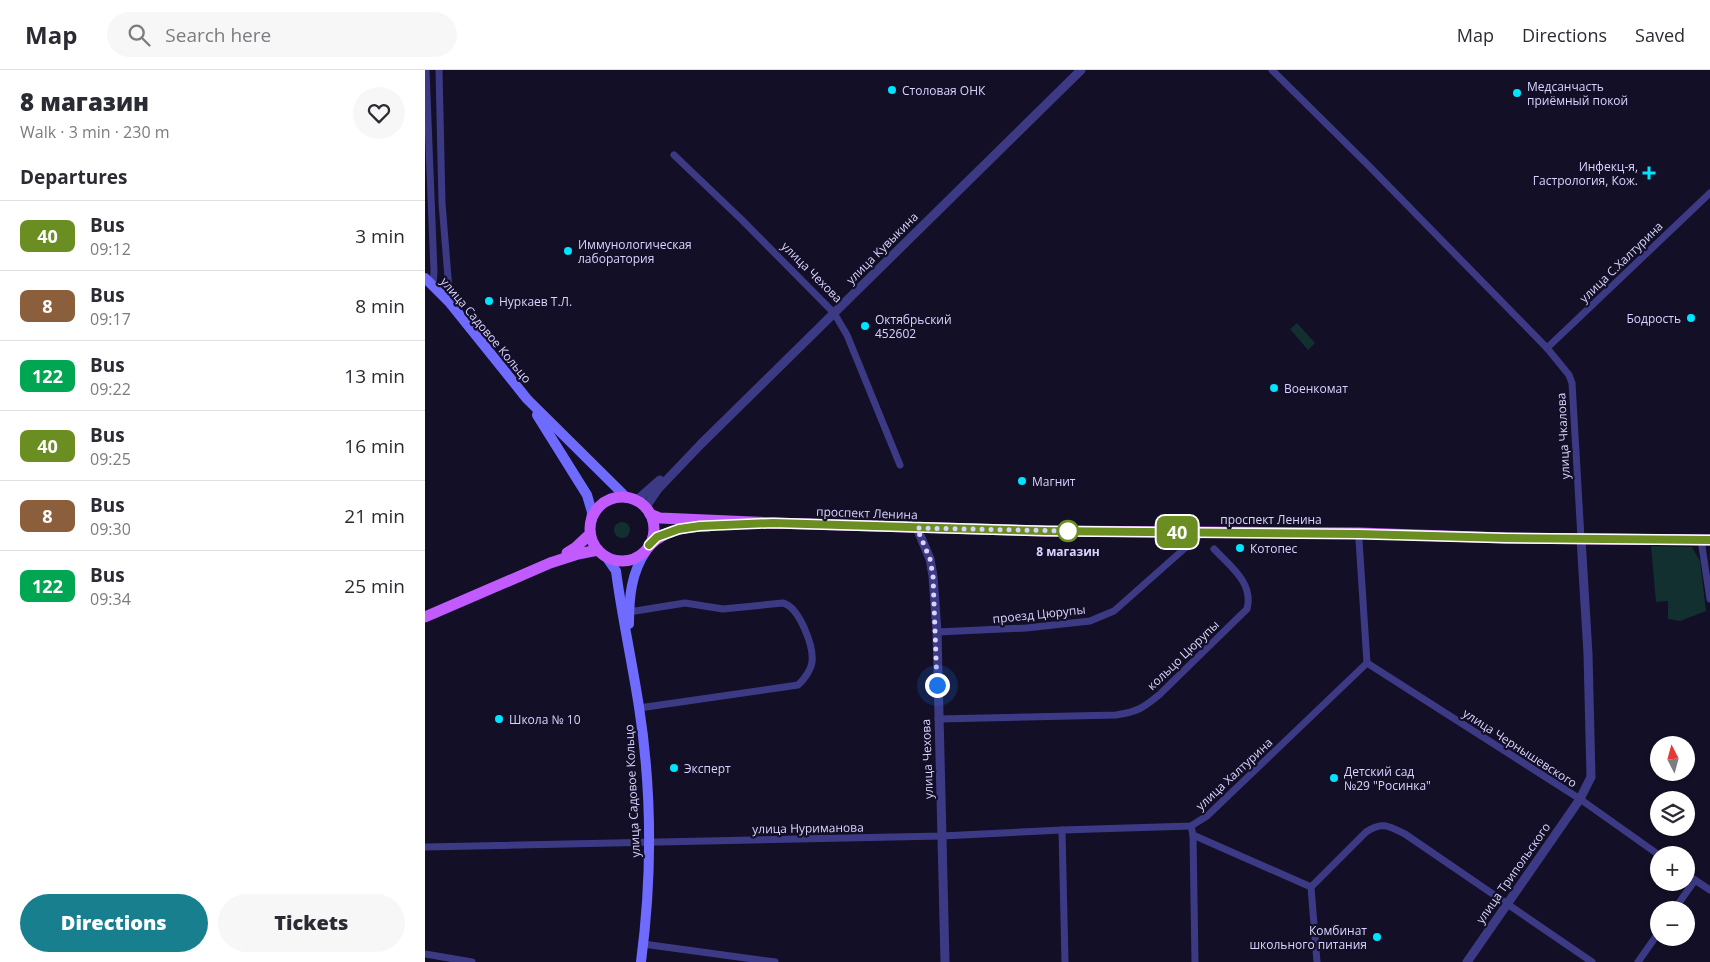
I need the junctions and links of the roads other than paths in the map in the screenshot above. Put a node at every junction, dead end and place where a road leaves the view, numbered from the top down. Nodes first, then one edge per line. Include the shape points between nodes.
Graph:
1 (426, 70) edge
2 (439, 70) edge
3 (1081, 70) edge
4 (1272, 70) edge
5 (674, 155) dead end
6 (1710, 193) edge
7 (429, 282) edge
8 (450, 303) junction
9 (835, 313) junction
10 (1547, 348) junction
11 (527, 399) junction
12 (900, 464) dead end
13 (640, 505) junction
14 (591, 522) junction
15 (773, 523) junction
16 (917, 528) junction
17 (1202, 532) junction
18 (590, 534) junction
19 (1581, 538) junction
20 (1359, 540) dead end
21 (1706, 540) edge
22 (647, 548) junction
23 (1214, 549) dead end
24 (598, 550) junction
25 (607, 558) junction
26 (549, 563) junction
27 (1710, 599) edge
28 (629, 612) junction
29 (425, 617) edge
30 (937, 632) junction
31 (629, 650) junction
32 (1367, 663) junction
33 (639, 708) junction
34 (938, 719) junction
35 (1580, 799) junction
36 (1191, 826) junction
37 (1062, 830) junction
38 (1193, 835) junction
39 (942, 836) junction
40 (649, 843) junction
41 (425, 847) edge
42 (1650, 849) edge
43 (1695, 880) edge
44 (1311, 887) junction
45 (1710, 890) edge
46 (1506, 903) junction
47 (643, 944) junction
48 (1650, 945) edge
49 (425, 954) edge
50 (472, 962) edge
51 (641, 962) edge
52 (775, 962) edge
53 (945, 962) edge
54 (1065, 962) edge
55 (1195, 962) edge
56 (1317, 962) edge
57 (1467, 962) edge
58 (1592, 962) edge
59 (1638, 962) edge

1 - 7 street via 434,272
2 - 8 street
3 - 9 street, улица Кувыкина
4 - 10 street, улица Чкалова
5 - 9 street, улица Чехова
6 - 10 street, улица С.Халтурина
7 - 8 main road, улица Садовое Кольцо
8 - 11 main road, улица Садовое Кольцо
9 - 12 street, улица Чехова
9 - 13 street, улица Кувыкина
10 - 19 street, улица Чкалова via 1573,383
11 - 13 main road, улица Садовое Кольцо
11 - 14 main road, улица Садовое Кольцо via 587,495
13 - 14 main road via 611,499 598,508
13 - 15 main road, проспект Ленина via 660,518
13 - 22 main road via 654,526
14 - 18 main road
15 - 16 main road, проспект Ленина
15 - 22 main road, проспект Ленина via 679,529 657,537
16 - 17 main road, проспект Ленина
16 - 30 street, улица Чехова via 932,566
17 - 19 main road, проспект Ленина
17 - 30 street, проезд Цюрупы via 1114,611 1090,621
18 - 24 main road
18 - 26 main road via 575,548
19 - 21 main road, проспект Ленина
19 - 35 street, улица Чкалова via 1591,777
20 - 32 street
21 - 27 street
22 - 25 main road via 628,560
22 - 28 main road, улица Садовое Кольцо via 636,569
23 - 34 street, кольцо Цюрупы via 1246,586 1247,609 1147,705 1133,713 1116,715
24 - 25 main road
24 - 26 main road
25 - 31 main road, улица Садовое Кольцо via 616,571
26 - 29 main road
28 - 31 main road, улица Садовое Кольцо
28 - 33 street via 685,603 723,609 783,603 793,608 807,634 812,662 798,685
30 - 34 street, улица Чехова
31 - 33 main road, улица Садовое Кольцо
32 - 35 street, улица Чернышевского
32 - 36 street, улица Халтурина via 1207,816
33 - 40 main road, улица Садовое Кольцо
34 - 39 street, улица Чехова
35 - 42 street, улица Чернышевского
35 - 46 street, улица Трипольского
36 - 37 street, улица Нуриманова
36 - 38 street, улица Халтурина
37 - 39 street, улица Нуриманова
37 - 54 street
38 - 44 street
38 - 55 street, улица Халтурина
39 - 40 street, улица Нуриманова
39 - 53 street, улица Чехова
40 - 41 street, улица Нуриманова
40 - 47 main road, улица Садовое Кольцо
43 - 45 street
44 - 46 street via 1366,832 1376,826 1388,826 1405,834
44 - 56 street
46 - 57 street, улица Трипольского
46 - 58 street
47 - 51 main road, улица Садовое Кольцо
47 - 52 street
48 - 59 street
49 - 50 street

